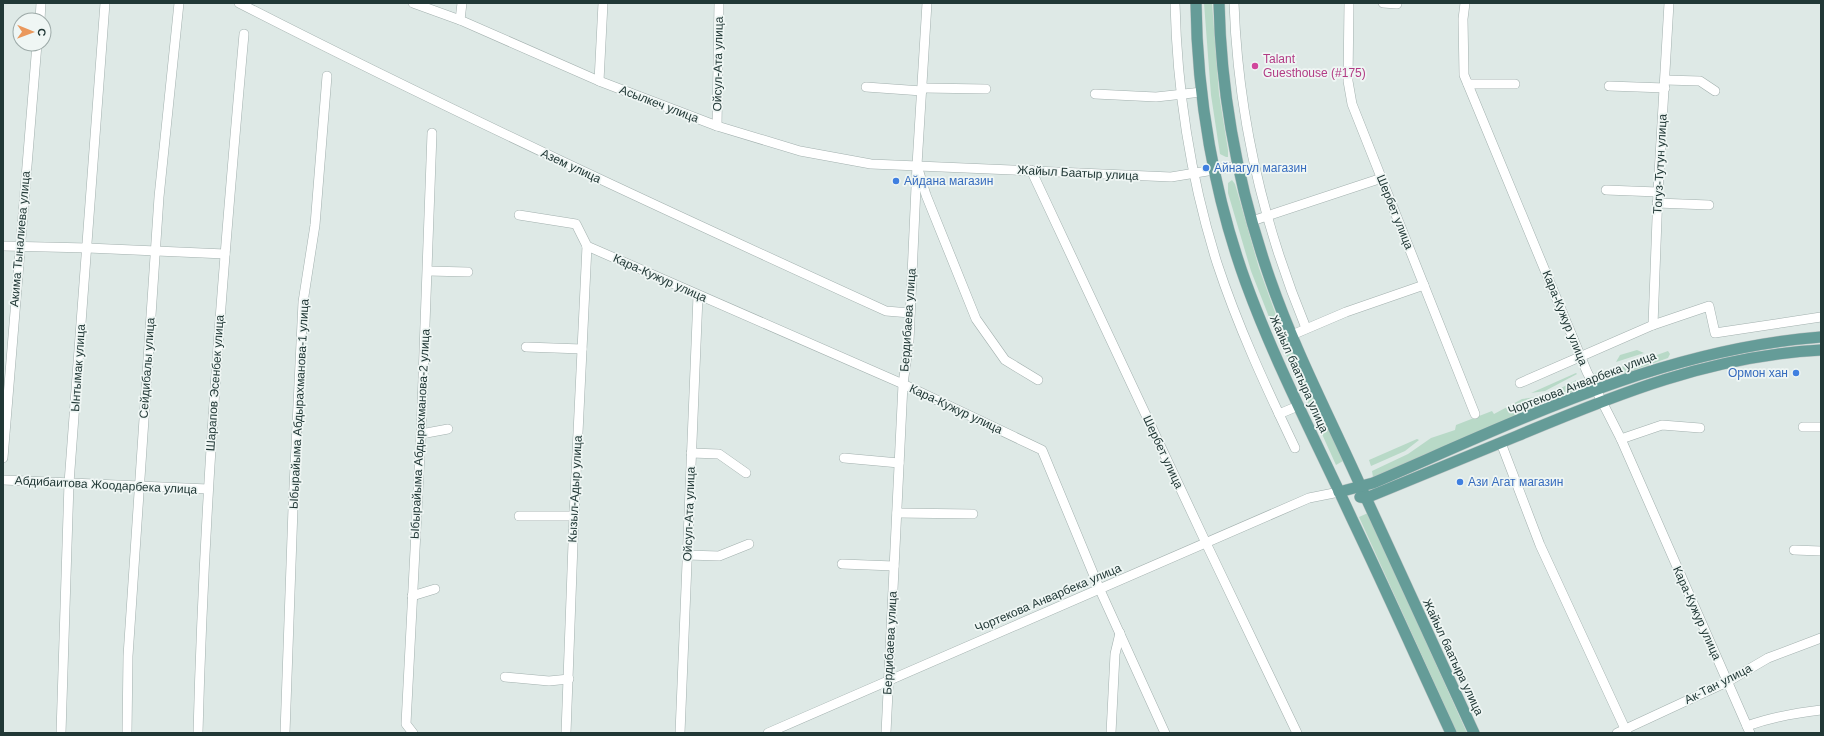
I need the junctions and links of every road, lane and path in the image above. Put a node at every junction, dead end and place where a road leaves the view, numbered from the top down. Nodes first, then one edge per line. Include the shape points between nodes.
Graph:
1 (105, 3) edge
2 (179, 3) edge
3 (239, 3) edge
4 (413, 3) edge
5 (462, 3) edge
6 (603, 3) edge
7 (719, 3) edge
8 (926, 3) edge
9 (1175, 3) edge
10 (1196, 3) edge
11 (1219, 3) edge
12 (1234, 3) edge
13 (1349, 3) edge
14 (1383, 3) edge
15 (1465, 3) edge
16 (1669, 3) edge
17 (1396, 4) edge
18 (460, 20) junction
19 (244, 34) dead end
20 (36, 52) edge
21 (327, 76) dead end
22 (600, 81) junction
23 (1468, 84) junction
24 (1515, 84) dead end
25 (1665, 84) junction
26 (1609, 86) dead end
27 (866, 87) dead end
28 (922, 89) junction
29 (986, 89) dead end
30 (1202, 92) junction
31 (1715, 92) dead end
32 (1095, 94) dead end
33 (1181, 95) junction
34 (717, 126) junction
35 (432, 134) dead end
36 (917, 165) junction
37 (1238, 166) junction
38 (1031, 170) junction
39 (1215, 170) junction
40 (1195, 174) junction
41 (1382, 178) junction
42 (1606, 190) dead end
43 (1658, 192) junction
44 (1657, 203) junction
45 (1710, 205) dead end
46 (519, 215) dead end
47 (1266, 216) junction
48 (1252, 221) junction
49 (3, 246) edge
50 (21, 246) junction
51 (587, 246) junction
52 (88, 248) junction
53 (155, 251) junction
54 (225, 254) junction
55 (428, 271) junction
56 (468, 272) dead end
57 (1424, 285) junction
58 (698, 296) junction
59 (910, 314) junction
60 (1821, 317) edge
61 (1653, 325) junction
62 (1306, 328) junction
63 (1292, 335) junction
64 (1821, 337) edge
65 (526, 347) dead end
66 (582, 349) junction
67 (1821, 350) edge
68 (1581, 356) junction
69 (1038, 380) dead end
70 (903, 384) junction
71 (1520, 384) dead end
72 (1596, 389) junction
73 (1602, 400) junction
74 (1298, 406) junction
75 (1279, 414) junction
76 (1475, 414) dead end
77 (1803, 427) dead end
78 (1821, 427) edge
79 (1700, 428) dead end
80 (448, 429) dead end
81 (421, 434) junction
82 (1621, 438) junction
83 (1500, 443) junction
84 (1294, 448) dead end
85 (691, 453) junction
86 (3, 458) edge
87 (844, 458) dead end
88 (899, 463) junction
89 (746, 473) dead end
90 (3, 480) edge
91 (69, 483) junction
92 (139, 485) junction
93 (1361, 487) junction
94 (208, 489) junction
95 (1339, 492) junction
96 (1366, 498) junction
97 (897, 513) junction
98 (973, 514) dead end
99 (519, 516) dead end
100 (574, 516) junction
101 (1206, 543) junction
102 (749, 544) dead end
103 (1794, 550) dead end
104 (1821, 551) edge
105 (687, 555) junction
106 (842, 564) dead end
107 (894, 566) junction
108 (435, 589) dead end
109 (1100, 590) junction
110 (412, 596) junction
111 (1120, 633) junction
112 (1821, 638) edge
113 (505, 677) dead end
114 (569, 679) junction
115 (888, 682) junction
116 (1727, 682) junction
117 (1821, 710) edge
118 (1749, 730) edge
119 (1623, 732) edge
120 (61, 733) edge
121 (127, 733) edge
122 (198, 733) edge
123 (285, 733) edge
124 (413, 733) edge
125 (566, 733) edge
126 (680, 733) edge
127 (768, 733) edge
128 (886, 733) edge
129 (1111, 733) edge
130 (1165, 733) edge
131 (1297, 733) edge
132 (1450, 733) edge
133 (1474, 733) edge

1 - 52 street, Ынтымак улица
2 - 53 street, Сейдибалы улица
3 - 59 street, Азем улица via 478,122 683,219 886,311
4 - 18 street, Асылкеч улица
5 - 18 street
6 - 22 street
7 - 34 street, Ойсул-Ата улица
8 - 28 street, Бердибаева улица
9 - 33 street
10 - 30 main road, Жайыл баатыра улица
11 - 37 main road, Жайыл баатыра улица via 1222,62
12 - 47 street via 1246,126
13 - 41 street, Шербет улица via 1349,93
14 - 17 street
15 - 23 street, Кара-Кужур улица via 1463,68
16 - 25 street, Тогуз-Тутун улица
18 - 22 street, Асылкеч улица
19 - 54 street, Шарапов Эсенбек улица
20 - 50 street, Акима Тыналиева улица
21 - 123 street, Ыбырайыма Абдырахманова-1 улица via 315,225 303,302
22 - 34 street, Асылкеч улица
23 - 24 street
23 - 68 street, Кара-Кужур улица
25 - 26 street
25 - 31 street via 1700,81
25 - 43 street, Тогуз-Тутун улица
27 - 28 street
28 - 29 street
28 - 36 street, Бердибаева улица
30 - 33 street
30 - 39 main road, Жайыл баатыра улица
32 - 33 street via 1156,97
33 - 40 street
34 - 36 street, Асылкеч улица via 800,151 872,164
35 - 55 street, Ыбырайыма Абдырахманова-2 улица
36 - 38 street, Жайыл Баатыр улица
36 - 59 street, Бердибаева улица
36 - 69 street via 926,195 976,319 1005,360
37 - 39 street, Жайыл Баатыр улица
37 - 48 main road, Жайыл баатыра улица
38 - 40 street, Жайыл Баатыр улица via 1170,177
38 - 101 street, Шербет улица
39 - 40 street, Жайыл Баатыр улица
39 - 74 main road, Жайыл баатыра улица via 1246,283
40 - 75 street via 1224,284
41 - 47 street
41 - 57 street, Шербет улица
42 - 43 street
43 - 44 street, Тогуз-Тутун улица
44 - 45 street
44 - 61 street, Тогуз-Тутун улица
46 - 51 street via 576,224
47 - 48 street
47 - 62 street via 1285,276
48 - 63 main road, Жайыл баатыра улица via 1270,279
49 - 50 street
50 - 52 street
50 - 86 street, Акима Тыналиева улица
51 - 58 street, Кара-Кужур улица
51 - 66 street, Кызыл-Адыр улица
52 - 53 street
52 - 91 street, Ынтымак улица
53 - 54 street
53 - 92 street, Сейдибалы улица
54 - 94 street, Шарапов Эсенбек улица
55 - 56 street
55 - 81 street, Ыбырайыма Абдырахманова-2 улица
57 - 62 street
57 - 76 street, Шербет улица
58 - 70 street, Кара-Кужур улица
58 - 85 street, Ойсул-Ата улица
59 - 70 street, Бердибаева улица
60 - 61 street via 1715,333 1709,306
61 - 68 street
62 - 63 street
63 - 93 main road, Жайыл баатыра улица
64 - 72 main road, Чортекова Анварбека улица via 1771,342 1690,358
65 - 66 street
66 - 100 street, Кызыл-Адыр улица
67 - 73 main road, Чортекова Анварбека улица via 1720,364 1656,381
68 - 71 street
68 - 72 street, Кара-Кужур улица
70 - 88 street, Бердибаева улица
70 - 109 street, Кара-Кужур улица via 1042,450
72 - 73 street, Кара-Кужур улица
72 - 93 main road, Чортекова Анварбека улица
73 - 82 street, Кара-Кужур улица
73 - 83 main road, Чортекова Анварбека улица
74 - 75 street
74 - 95 main road, Жайыл баатыра улица
75 - 84 street
77 - 78 street
79 - 82 street via 1662,425
80 - 81 street
81 - 110 street, Ыбырайыма Абдырахманова-2 улица
82 - 116 street, Кара-Кужур улица
83 - 96 main road, Чортекова Анварбека улица
83 - 119 street via 1540,545
85 - 89 street via 719,454
85 - 105 street, Ойсул-Ата улица
87 - 88 street
88 - 97 street, Бердибаева улица
90 - 91 street, Абдибаитова Жоодарбека улица
91 - 92 street, Абдибаитова Жоодарбека улица
91 - 120 street, Ынтымак улица
92 - 94 street, Абдибаитова Жоодарбека улица
92 - 121 street, Сейдибалы улица via 128,656
93 - 95 main road, Чортекова Анварбека улица
93 - 96 main road, Жайыл баатыра улица
94 - 122 street, Шарапов Эсенбек улица
95 - 96 main road
95 - 101 street, Чортекова Анварбека улица via 1309,498
95 - 132 main road, Жайыл баатыра улица
96 - 133 main road, Жайыл баатыра улица
97 - 98 street
97 - 107 street, Бердибаева улица
99 - 100 street
100 - 114 street, Кызыл-Адыр улица
101 - 109 street, Чортекова Анварбека улица
101 - 131 street, Шербет улица
102 - 105 street via 719,556
103 - 104 street
105 - 126 street, Ойсул-Ата улица
106 - 107 street
107 - 115 street, Бердибаева улица
108 - 110 street
109 - 111 street, Кара-Кужур улица
109 - 115 street, Чортекова Анварбека улица
110 - 124 street, Ыбырайыма Абдырахманова-2 улица via 406,724
111 - 129 street via 1115,654
111 - 130 street, Кара-Кужур улица
112 - 116 street, Ак-Тан улица via 1768,658
113 - 114 street via 549,681
114 - 125 street, Кызыл-Адыр улица
115 - 127 street, Чортекова Анварбека улица
115 - 128 street, Бердибаева улица
116 - 118 street, Кара-Кужур улица
116 - 119 street, Ак-Тан улица
117 - 118 street via 1788,713 1769,718

